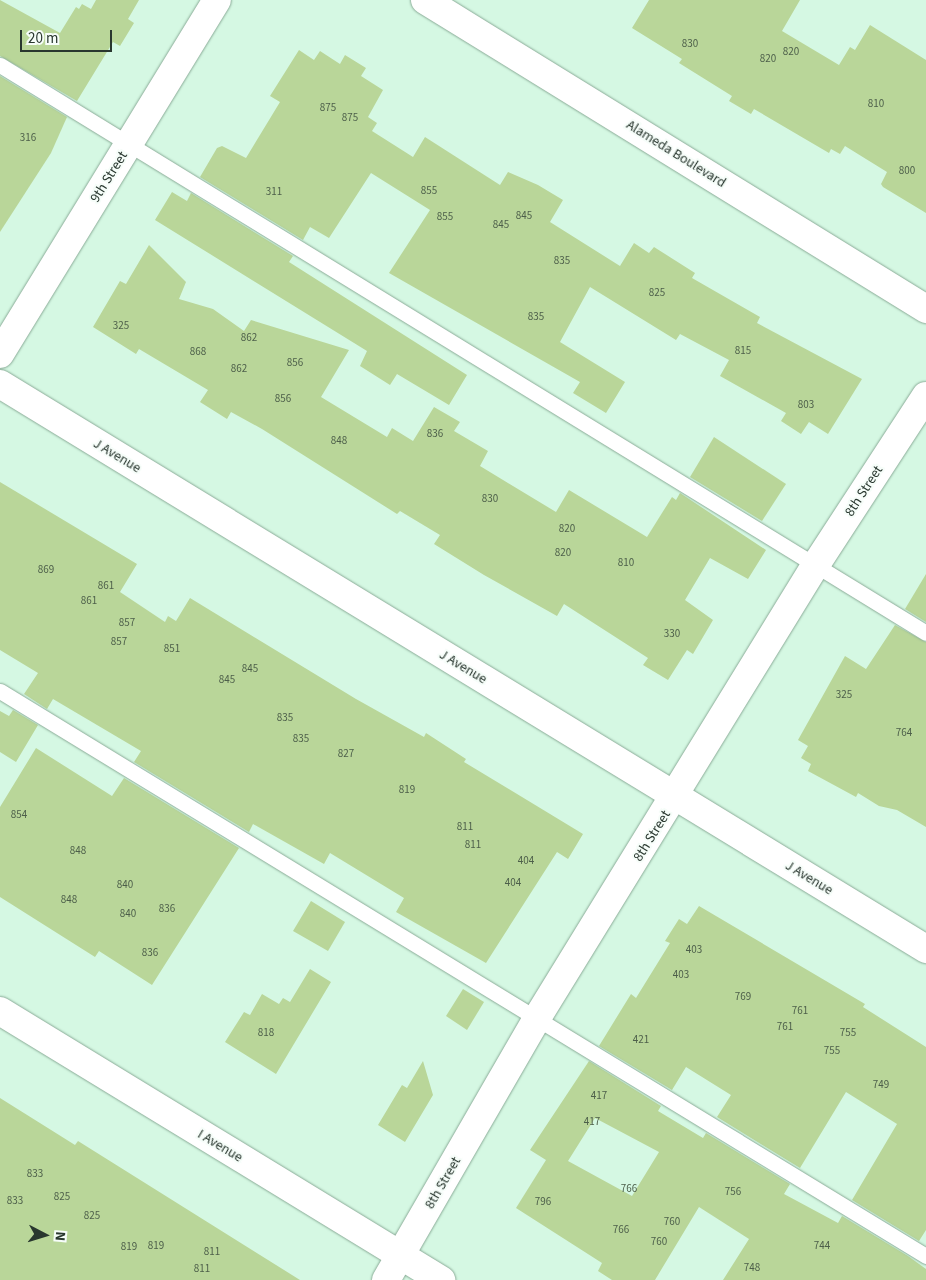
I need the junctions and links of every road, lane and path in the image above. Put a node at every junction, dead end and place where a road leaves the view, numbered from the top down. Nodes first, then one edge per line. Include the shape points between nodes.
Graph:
1 (217, 0) edge
2 (425, 0) edge
3 (0, 65) edge
4 (128, 146) junction
5 (926, 309) edge
6 (0, 354) edge
7 (0, 384) edge
8 (926, 396) edge
9 (815, 566) junction
10 (926, 634) edge
11 (0, 691) edge
12 (676, 797) junction
13 (926, 949) edge
14 (0, 1011) edge
15 (537, 1018) junction
16 (401, 1256) junction
17 (926, 1256) edge
18 (386, 1280) edge
19 (441, 1280) edge

1 - 4 street, 9th Street
2 - 5 street, Alameda Boulevard
3 - 4 lane
4 - 6 street, 9th Street
4 - 9 lane
7 - 12 street, J Avenue
8 - 9 street, 8th Street
9 - 10 lane
9 - 12 street, 8th Street
11 - 15 lane
12 - 13 street, J Avenue
12 - 15 street, 8th Street
14 - 16 street, I Avenue
15 - 16 street, 8th Street
15 - 17 lane
16 - 18 street, 8th Street
16 - 19 street, I Avenue

